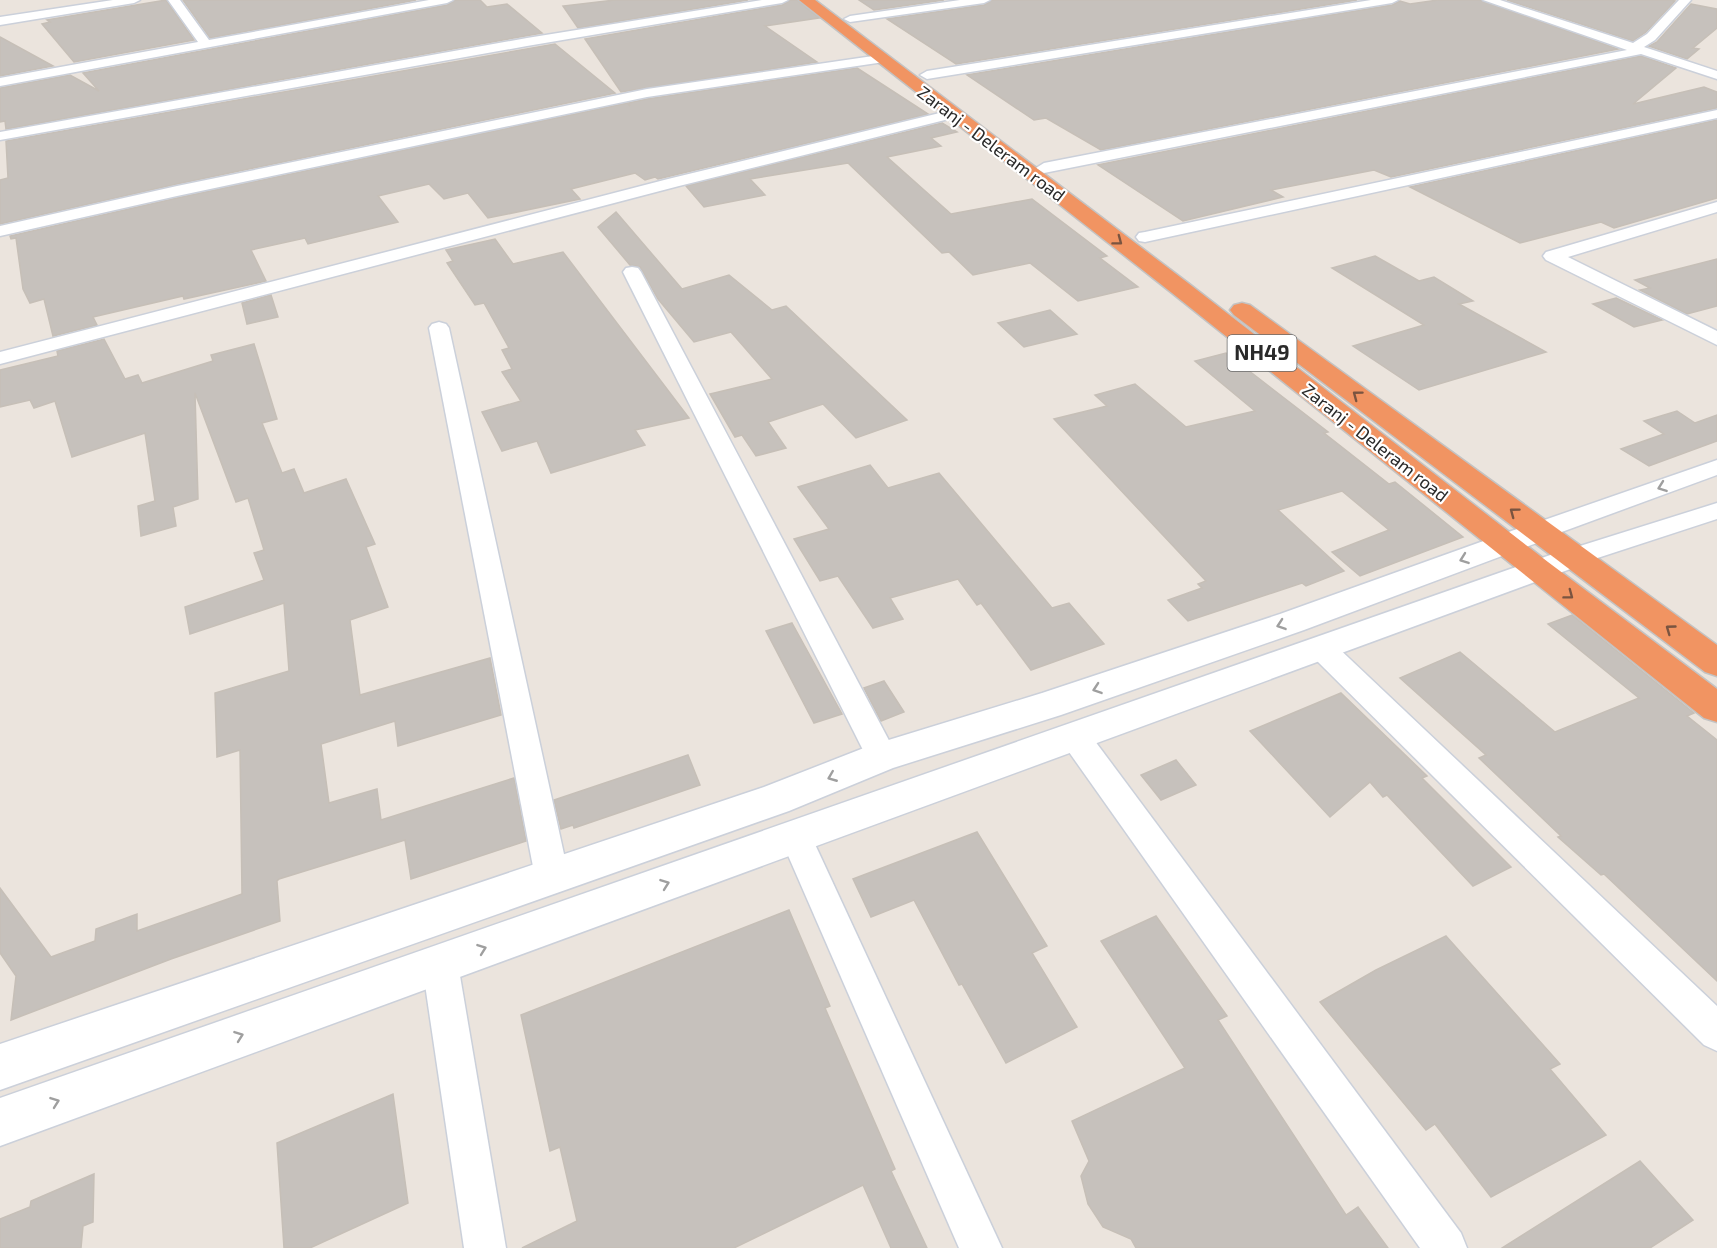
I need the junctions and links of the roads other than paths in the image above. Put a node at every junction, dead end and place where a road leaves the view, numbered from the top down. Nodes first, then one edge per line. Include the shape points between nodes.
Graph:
1 (134, 0) edge
2 (174, 0) edge
3 (447, 0) edge
4 (782, 0) edge
5 (806, 0) edge
6 (824, 0) edge
7 (984, 0) edge
8 (1392, 0) edge
9 (1489, 0) edge
10 (1685, 0) edge
11 (850, 19) junction
12 (0, 21) edge
13 (206, 45) junction
14 (1636, 50) junction
15 (880, 59) junction
16 (927, 75) junction
17 (1717, 75) edge
18 (0, 82) edge
19 (952, 114) junction
20 (1717, 114) edge
21 (0, 136) edge
22 (1044, 168) junction
23 (1717, 207) edge
24 (0, 231) edge
25 (1144, 237) junction
26 (632, 272) dead end
27 (439, 328) dead end
28 (1717, 339) edge
29 (0, 358) edge
30 (1717, 467) edge
31 (1717, 511) edge
32 (1539, 531) junction
33 (1504, 544) junction
34 (1573, 557) junction
35 (1537, 570) junction
36 (1323, 649) junction
37 (1717, 663) edge
38 (1717, 708) edge
39 (1075, 737) junction
40 (882, 757) junction
41 (796, 837) junction
42 (552, 877) junction
43 (440, 964) junction
44 (1717, 1032) edge
45 (0, 1067) edge
46 (0, 1122) edge
47 (484, 1248) edge
48 (981, 1248) edge
49 (1446, 1248) edge

1 - 12 street
2 - 13 street
3 - 13 street
4 - 21 street
5 - 15 highway, Zaranj - Deleram road / NH49
6 - 11 highway, Zaranj - Deleram road / NH49
7 - 11 street
8 - 16 street
9 - 14 street
10 - 14 street
11 - 16 highway, Zaranj - Deleram road / NH49
13 - 18 street
14 - 17 street
14 - 22 street
15 - 19 highway, Zaranj - Deleram road / NH49
15 - 24 street via 647,93
16 - 22 highway, Zaranj - Deleram road / NH49
19 - 29 street via 674,182
19 -> 33 highway, Zaranj - Deleram road / NH49
20 - 25 street
22 - 25 highway, Zaranj - Deleram road / NH49
23 - 28 street via 1552,256
32 -> 25 highway, Zaranj - Deleram road / NH49
26 - 40 street
27 - 42 street
30 -> 32 street
31 - 34 street
32 - 33 main road
32 - 34 highway, Zaranj - Deleram road / NH49
33 - 35 highway, Zaranj - Deleram road / NH49
33 -> 40 main road via 1059,701
34 - 35 main road
37 -> 34 highway, Zaranj - Deleram road / NH49
35 - 36 main road
35 -> 38 highway, Zaranj - Deleram road / NH49
36 - 39 main road
36 - 44 street
39 - 41 main road
39 - 49 street
40 -> 42 main road via 775,800
43 -> 41 main road
41 - 48 street
42 - 45 main road
46 -> 43 main road
43 - 47 street

